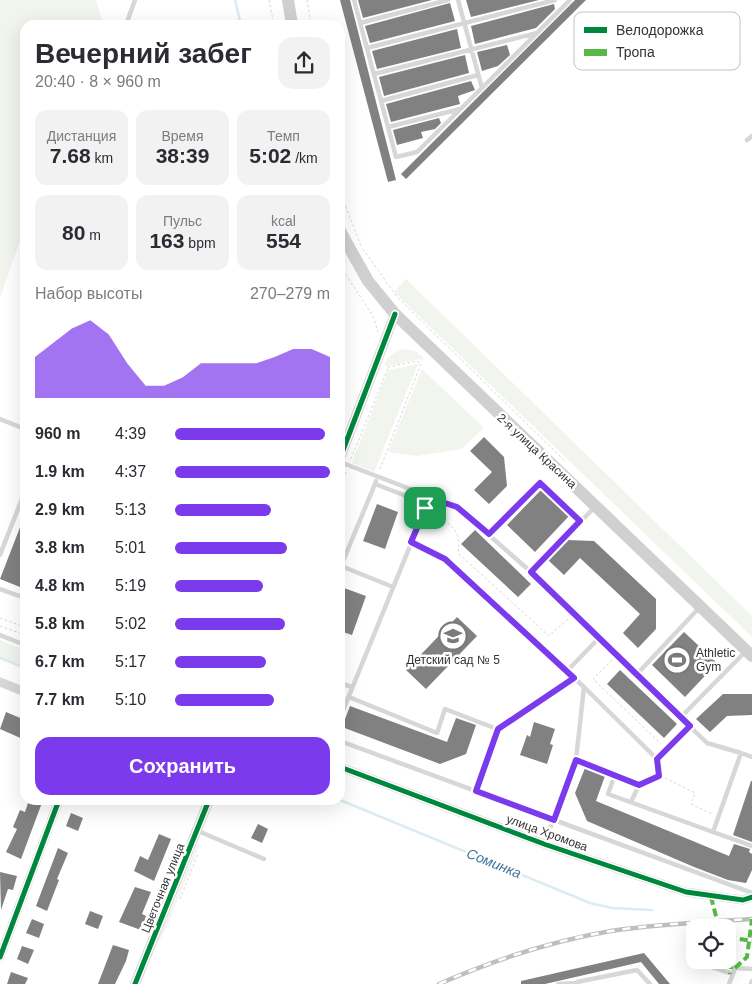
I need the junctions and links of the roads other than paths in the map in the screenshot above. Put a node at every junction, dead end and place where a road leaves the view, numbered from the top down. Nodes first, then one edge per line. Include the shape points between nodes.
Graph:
1 (135, 0) edge
2 (288, 0) edge
3 (354, 0) edge
4 (448, 0) edge
5 (458, 0) edge
6 (555, 0) edge
7 (570, 0) edge
8 (128, 20) edge
9 (291, 20) edge
10 (464, 23) junction
11 (360, 24) junction
12 (536, 33) junction
13 (367, 48) junction
14 (471, 49) junction
15 (374, 74) junction
16 (478, 75) junction
17 (482, 88) junction
18 (381, 101) junction
19 (461, 109) junction
20 (388, 127) junction
21 (752, 136) edge
22 (748, 140) dead end
23 (345, 240) edge
24 (395, 314) junction
25 (0, 419) edge
26 (20, 427) edge
27 (345, 445) edge
28 (345, 464) edge
29 (378, 477) junction
30 (375, 484) junction
31 (430, 498) junction
32 (20, 504) edge
33 (426, 506) junction
34 (595, 506) junction
35 (580, 521) junction
36 (489, 534) junction
37 (411, 542) junction
38 (0, 555) edge
39 (345, 558) edge
40 (345, 569) edge
41 (531, 572) junction
42 (393, 587) junction
43 (0, 589) edge
44 (20, 596) edge
45 (700, 607) junction
46 (0, 635) edge
47 (599, 638) junction
48 (20, 643) edge
49 (749, 654) edge
50 (567, 671) junction
51 (637, 674) junction
52 (574, 678) junction
53 (0, 682) edge
54 (345, 685) edge
55 (584, 686) junction
56 (352, 688) junction
57 (20, 690) edge
58 (349, 697) junction
59 (345, 706) edge
60 (681, 717) junction
61 (690, 726) junction
62 (498, 729) junction
63 (345, 744) edge
64 (742, 753) junction
65 (752, 756) edge
66 (657, 759) junction
67 (576, 760) junction
68 (345, 769) edge
69 (615, 774) junction
70 (639, 785) junction
71 (476, 791) junction
72 (631, 802) junction
73 (56, 805) edge
74 (207, 805) edge
75 (554, 820) junction
76 (196, 830) junction
77 (713, 832) junction
78 (544, 844) junction
79 (752, 846) edge
80 (264, 859) dead end
81 (752, 893) edge
82 (752, 897) edge
83 (0, 957) edge
84 (752, 968) edge
85 (718, 969) edge
86 (733, 974) junction
87 (580, 983) edge
88 (135, 984) edge
89 (558, 984) edge
90 (650, 984) edge
91 (729, 984) edge

1 - 8 lane
2 - 9 main road
3 - 11 lane
4 - 11 lane
5 - 10 lane
6 - 10 lane
7 - 12 lane
10 - 13 lane
10 - 14 lane
11 - 13 lane
12 - 14 lane
12 - 17 lane
13 - 15 lane
14 - 15 lane
14 - 16 lane
15 - 18 lane
16 - 17 lane
16 - 18 lane
17 - 19 lane
18 - 20 lane
19 - 20 lane
19 - 20 lane via 416,152 396,157
21 - 22 lane
23 - 24 main road, 2-я улица Красина via 368,281
24 - 27 street
24 - 34 main road, 2-я улица Красина
25 - 26 lane
28 - 29 lane
29 - 30 lane
29 - 31 lane
30 - 33 lane
30 - 39 lane
31 - 33 lane
31 - 36 lane via 457,507
32 - 38 lane
33 - 37 lane
34 - 35 lane
34 - 45 main road, 2-я улица Красина
35 - 36 lane via 540,483
35 - 41 lane
36 - 41 lane
37 - 42 lane
37 - 50 lane via 445,559
40 - 42 lane
41 - 47 lane
42 - 56 lane
43 - 44 lane
45 - 49 main road, 2-я улица Красина
45 - 51 lane
46 - 48 lane
47 - 50 lane
47 - 51 lane
49 - 60 lane
50 - 52 lane
51 - 60 lane
52 - 55 lane
52 - 62 lane
53 - 57 street
54 - 56 lane
55 - 66 lane
55 - 67 lane
56 - 58 lane
58 - 59 lane
58 - 62 lane via 437,734 445,709
60 - 61 lane
61 - 64 lane via 707,743
61 - 66 lane
62 - 71 lane
63 - 71 lane, улица Хромова
64 - 65 lane
64 - 77 lane
66 - 70 lane via 659,776
67 - 69 lane
67 - 75 lane
68 - 78 street, улица Хромова
69 - 70 lane
69 - 72 lane via 608,794
70 - 72 lane
71 - 75 lane, улица Хромова
72 - 77 lane
73 - 83 street
74 - 76 street, Цветочная улица
75 - 78 lane
75 - 81 lane, улица Хромова
76 - 80 lane
76 - 88 street, Цветочная улица
77 - 79 lane
78 - 82 street, улица Хромова via 686,892 743,900
84 - 86 lane via 735,968
85 - 86 lane
86 - 91 lane
87 - 89 lane
87 - 90 lane via 637,970

